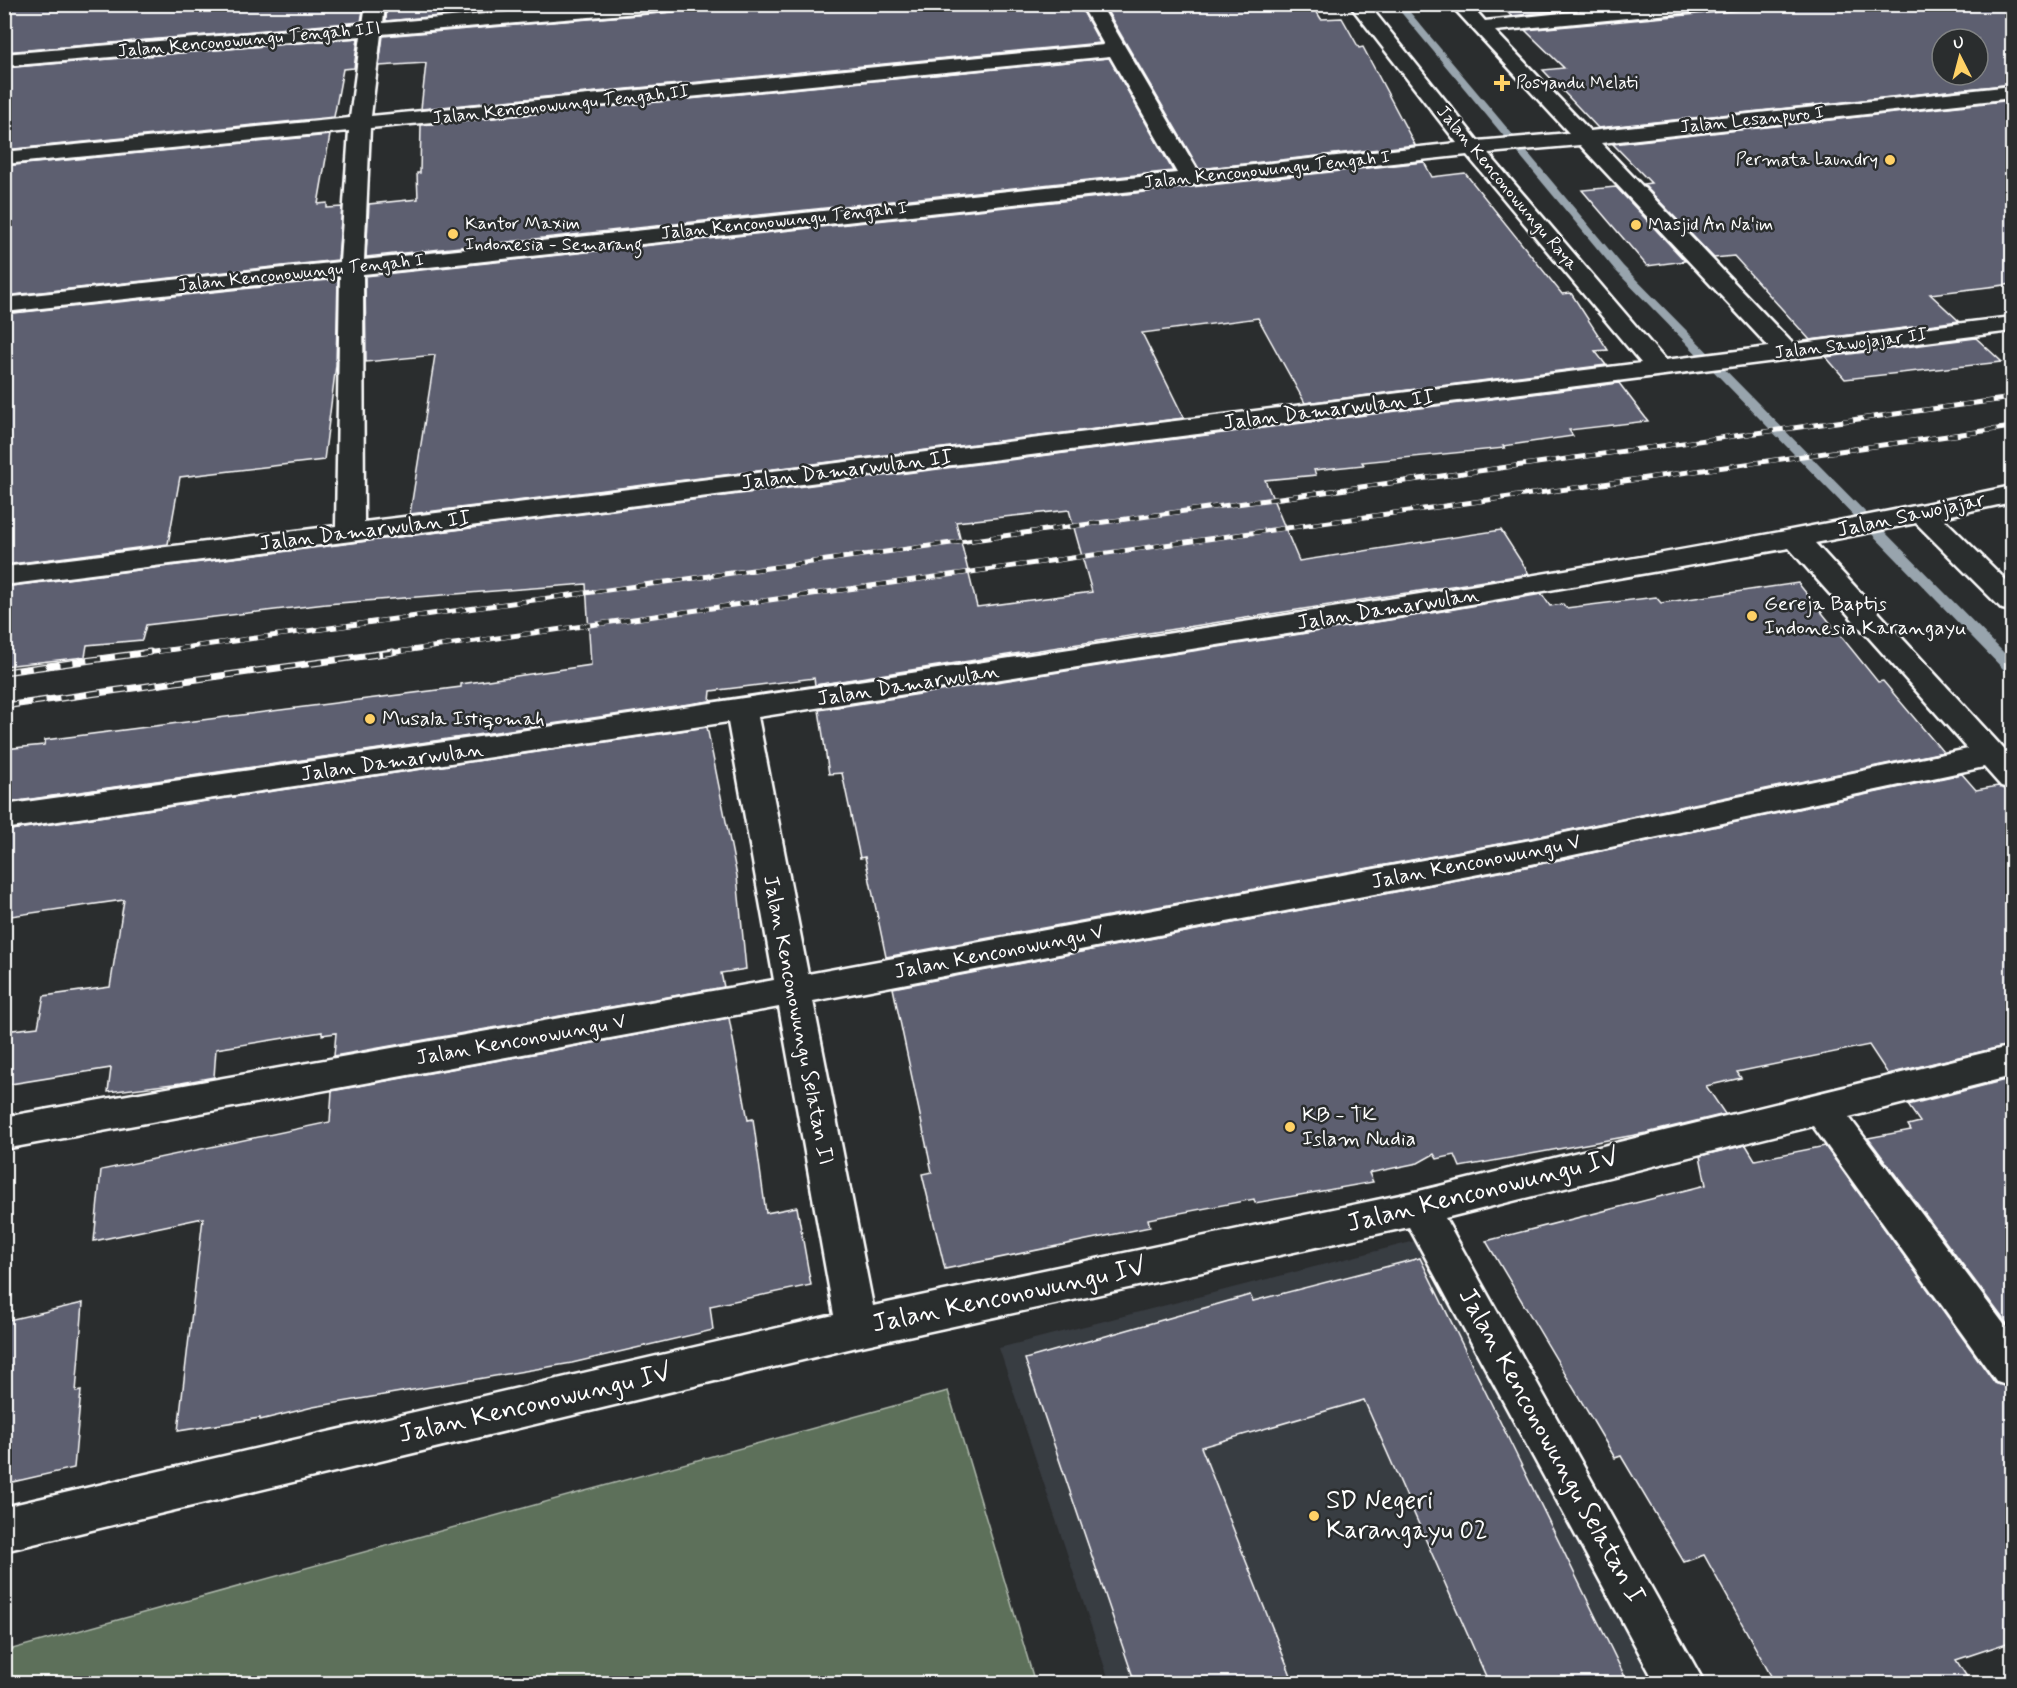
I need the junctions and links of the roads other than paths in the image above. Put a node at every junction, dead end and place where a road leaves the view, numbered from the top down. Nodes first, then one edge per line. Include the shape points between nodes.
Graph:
1 (376, 4) edge
2 (674, 4) edge
3 (1090, 4) edge
4 (1358, 4) edge
5 (1459, 4) edge
6 (1710, 4) edge
7 (1481, 27) junction
8 (371, 30) junction
9 (1118, 50) junction
10 (4, 60) edge
11 (2013, 92) edge
12 (361, 125) junction
13 (1585, 138) junction
14 (1482, 147) junction
15 (4, 158) edge
16 (1191, 178) junction
17 (352, 268) junction
18 (4, 305) edge
19 (2013, 324) edge
20 (1788, 353) junction
21 (1690, 366) joint
22 (1659, 369) junction
23 (2013, 494) edge
24 (1914, 515) junction
25 (350, 532) junction
26 (1803, 538) junction
27 (4, 576) edge
28 (2013, 602) edge
29 (741, 711) junction
30 (2001, 767) edge
31 (4, 817) edge
32 (792, 991) junction
33 (2013, 1062) edge
34 (1820, 1107) junction
35 (4, 1133) edge
36 (1419, 1208) junction
37 (857, 1328) junction
38 (2013, 1368) edge
39 (4, 1529) edge
40 (1682, 1683) edge

1 - 8 street
2 - 8 street, Jalan Kenconowungu Tengah III
3 - 9 street
4 - 14 street, Jalan Kenconowungu Raya
5 - 7 street
6 - 7 street
7 - 13 street
8 - 10 street, Jalan Kenconowungu Tengah III
8 - 12 street
9 - 12 street, Jalan Kenconowungu Tengah II
9 - 16 street
11 - 13 street, Jalan Lesanpuro I
12 - 15 street, Jalan Kenconowungu Tengah II
12 - 17 street
13 - 14 street, Jalan Lesanpuro I
13 - 20 street
14 - 16 street, Jalan Kenconowungu Tengah I
14 - 22 street, Jalan Kenconowungu Raya
16 - 17 street, Jalan Kenconowungu Tengah I
17 - 18 street, Jalan Kenconowungu Tengah I
17 - 25 street
19 - 20 street, Jalan Sawojajar II
20 - 21 street, Jalan Sawojajar II
21 - 22 street, Jalan Damarwulan II
22 - 25 street, Jalan Damarwulan II
23 - 24 street, Jalan Sawojajar
24 - 26 street, Jalan Sawojajar
24 - 28 street
25 - 27 street, Jalan Damarwulan II
26 - 29 street, Jalan Damarwulan via 1517,588
26 - 30 street
29 - 31 street, Jalan Damarwulan
29 - 32 street, Jalan Kenconowungu Selatan II
30 - 32 street, Jalan Kenconowungu V
32 - 35 street, Jalan Kenconowungu V
32 - 37 street, Jalan Kenconowungu Selatan II
33 - 34 street, Jalan Kenconowungu IV
34 - 36 street, Jalan Kenconowungu IV
34 - 38 street
36 - 37 street, Jalan Kenconowungu IV
36 - 40 street, Jalan Kenconowungu Selatan I
37 - 39 street, Jalan Kenconowungu IV

